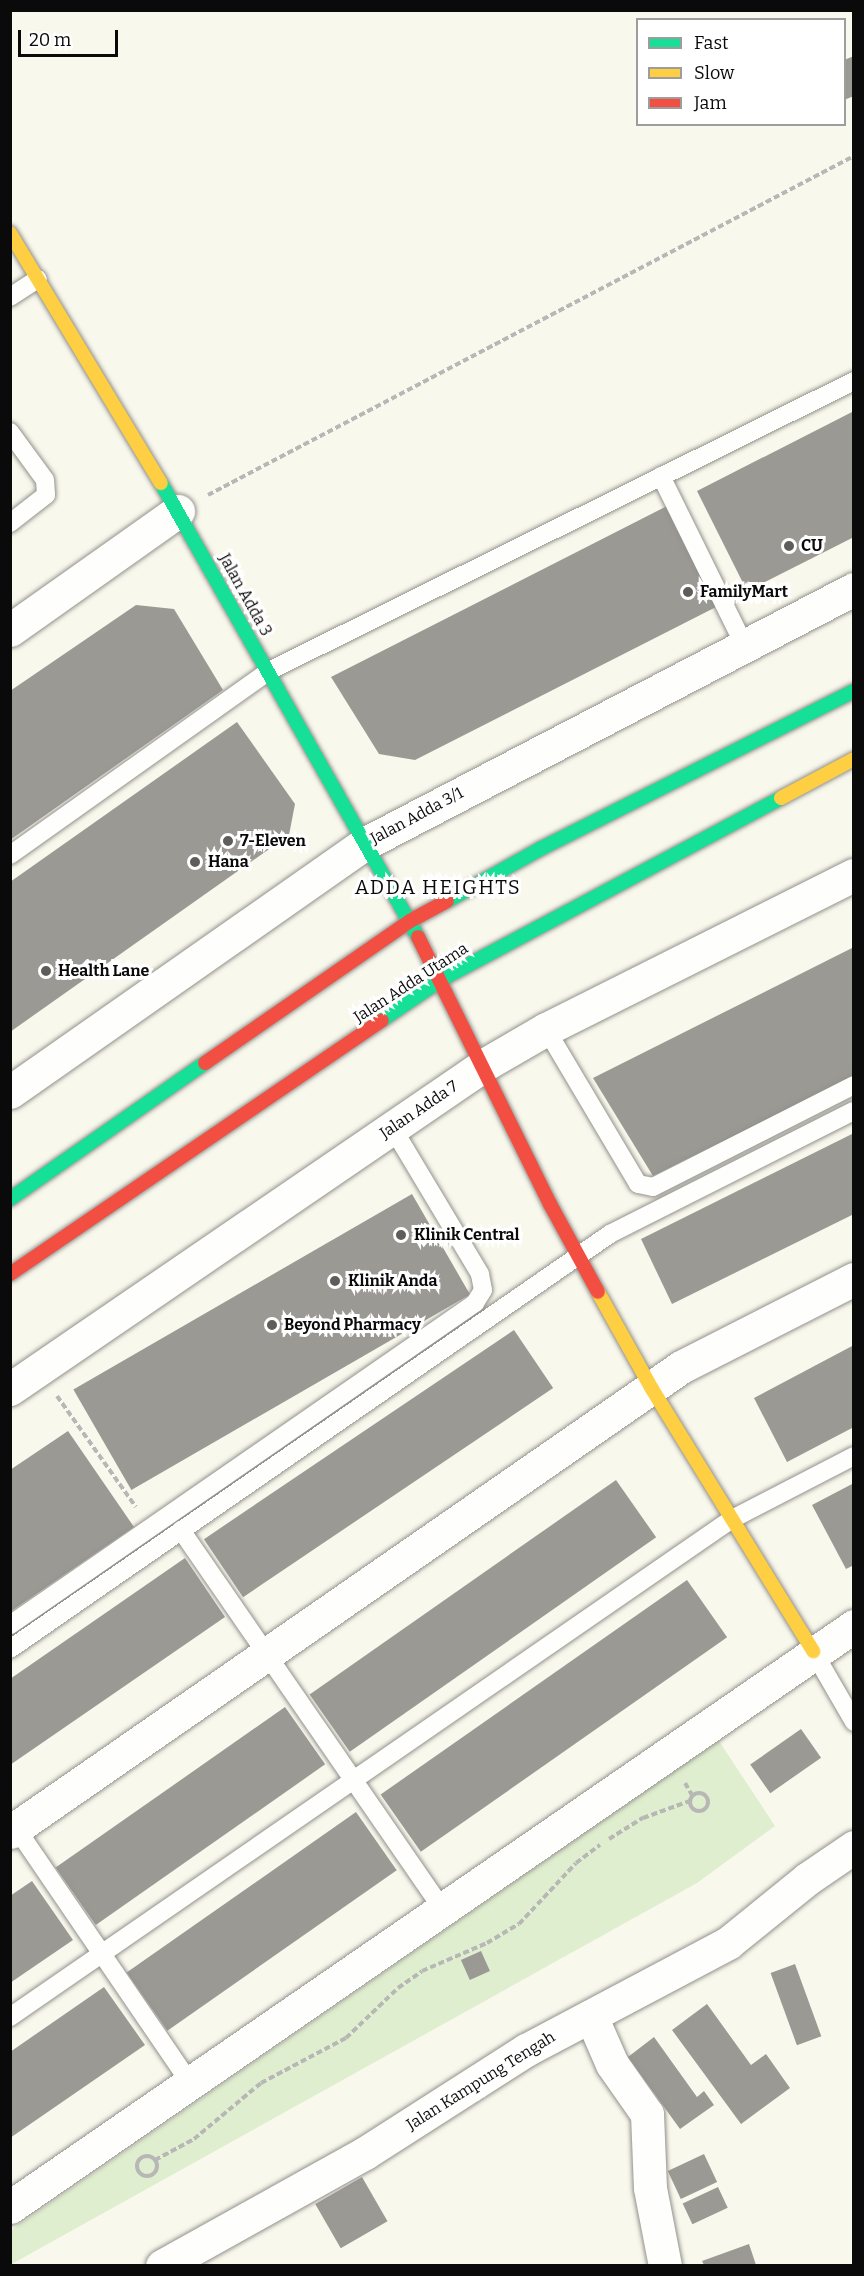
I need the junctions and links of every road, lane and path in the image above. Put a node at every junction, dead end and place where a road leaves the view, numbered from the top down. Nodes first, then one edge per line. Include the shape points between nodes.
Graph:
1 (854, 156) edge
2 (10, 233) edge
3 (38, 279) junction
4 (10, 297) edge
5 (854, 381) edge
6 (10, 432) edge
7 (662, 476) junction
8 (178, 511) junction
9 (10, 523) edge
10 (854, 589) edge
11 (10, 630) edge
12 (744, 645) junction
13 (269, 671) junction
14 (854, 691) edge
15 (854, 759) edge
16 (366, 843) junction
17 (10, 855) edge
18 (854, 875) edge
19 (410, 921) junction
20 (442, 979) junction
21 (546, 1029) junction
22 (484, 1065) junction
23 (854, 1084) edge
24 (10, 1092) edge
25 (854, 1111) edge
26 (392, 1127) junction
27 (10, 1199) edge
28 (578, 1256) junction
29 (10, 1274) edge
30 (854, 1280) edge
31 (38, 1370) junction
32 (10, 1389) edge
33 (652, 1389) junction
34 (854, 1456) edge
35 (732, 1519) junction
36 (150, 1527) junction
37 (182, 1530) junction
38 (10, 1625) edge
39 (854, 1626) edge
40 (10, 1649) edge
41 (813, 1651) junction
42 (267, 1655) junction
43 (854, 1722) edge
44 (353, 1780) junction
45 (690, 1801) junction
46 (12, 1827) edge
47 (854, 1847) edge
48 (442, 1908) junction
49 (102, 1954) junction
50 (591, 2016) junction
51 (10, 2017) edge
52 (190, 2082) junction
53 (155, 2160) junction
54 (10, 2207) edge
55 (162, 2265) edge
56 (665, 2265) edge

1 - 8 path
2 - 3 main road, Jalan Adda 3
3 - 4 lane
3 - 8 main road, Jalan Adda 3
5 - 7 lane
6 - 9 lane via 45,480 46,495
7 - 12 lane
7 - 13 lane
8 - 11 street
8 - 13 main road, Jalan Adda 3
10 - 12 street, Jalan Adda 3/1
12 - 16 street, Jalan Adda 3/1
13 - 16 main road, Jalan Adda 3
13 - 17 lane
14 - 19 main road via 540,849
15 - 20 main road, Jalan Adda Utama
16 - 19 main road, Jalan Adda 3
16 - 24 street, Jalan Adda 3/1
18 - 21 street, Jalan Adda 7
19 - 20 main road, Jalan Adda 3
19 - 27 main road
20 - 22 main road, Jalan Adda 3
20 - 29 main road, Jalan Adda Utama
21 - 22 street, Jalan Adda 7
21 - 23 lane via 638,1184 653,1187
22 - 26 street, Jalan Adda 7
22 - 28 main road, Jalan Adda 3
25 - 28 lane via 610,1234
26 - 31 street, Jalan Adda 7
26 - 36 lane via 480,1274 483,1290 475,1303
28 - 33 main road, Jalan Adda 3
28 - 37 lane
30 - 33 street via 681,1367
31 - 32 street, Jalan Adda 7
31 - 36 path
33 - 35 main road, Jalan Adda 3
33 - 42 street
34 - 35 lane
35 - 41 main road, Jalan Adda 3
35 - 44 lane
36 - 38 lane
37 - 40 lane
37 - 42 lane
39 - 41 street
41 - 43 lane
41 - 48 street
42 - 44 lane
42 - 46 street
44 - 48 lane
44 - 49 lane
45 - 45 path via 697,1792 704,1793 709,1803 701,1811 690,1806
45 - 53 path via 643,1818 607,1840 576,1863 519,1924 487,1943 422,1971 398,1988 346,2038 261,2083 194,2139
46 - 49 lane
47 - 50 street, Jalan Kampung Tengah via 728,1943
48 - 52 street
49 - 51 lane
49 - 52 lane
50 - 55 street, Jalan Kampung Tengah via 526,2050 365,2153
50 - 56 street via 612,2064 647,2114 650,2188
52 - 54 street
53 - 53 path via 153,2175 141,2174 137,2169 141,2157

